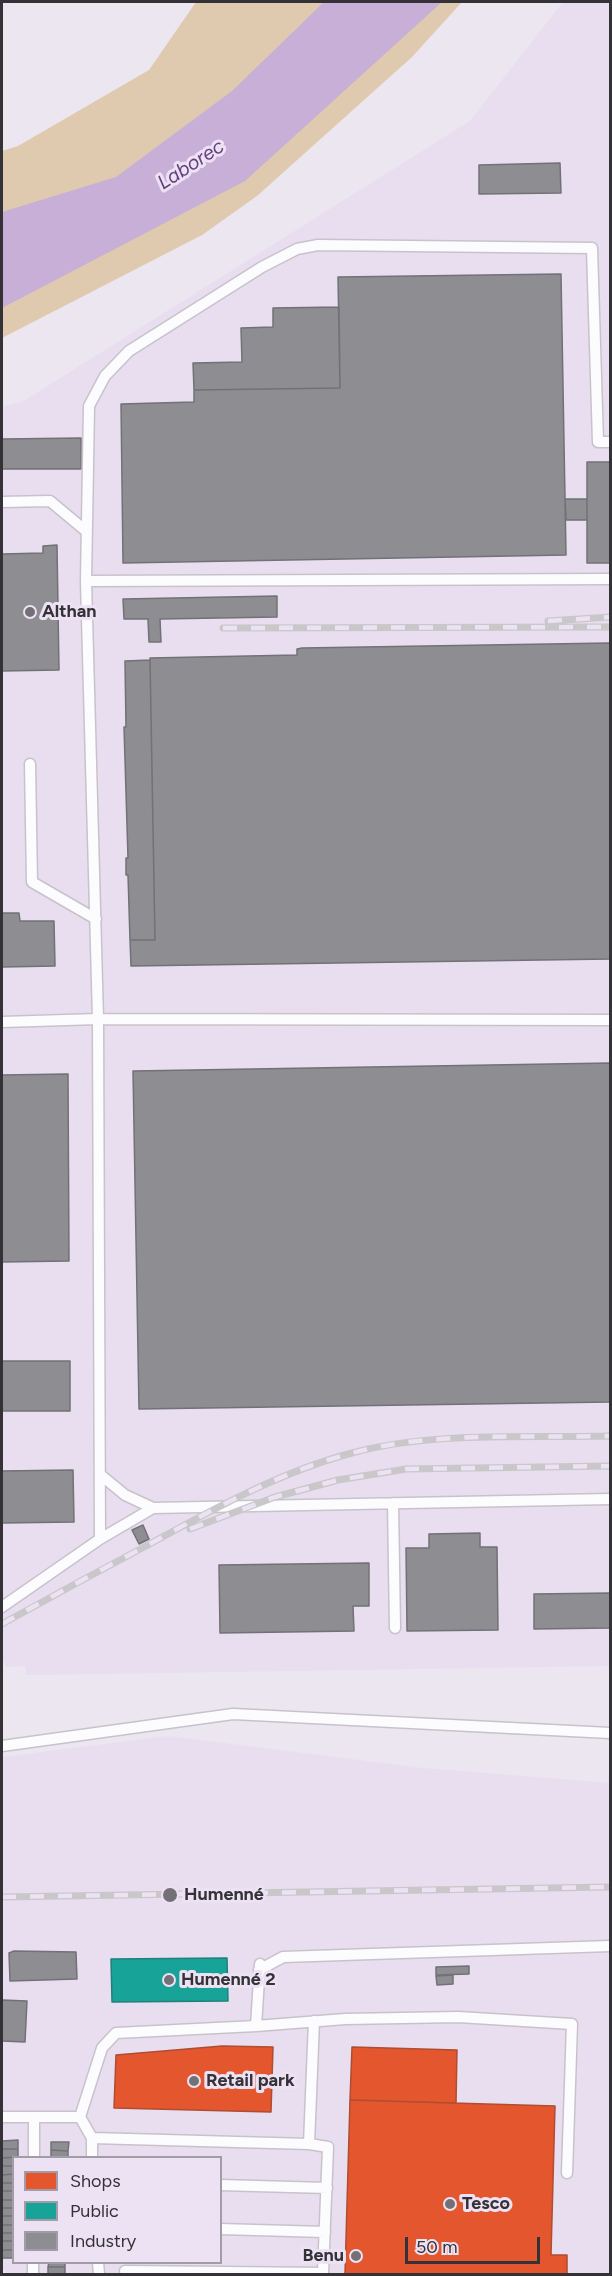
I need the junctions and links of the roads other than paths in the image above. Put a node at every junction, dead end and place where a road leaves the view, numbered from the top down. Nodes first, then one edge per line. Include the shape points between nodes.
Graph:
1 (610, 442) edge
2 (2, 502) edge
3 (86, 531) junction
4 (610, 579) edge
5 (86, 581) junction
6 (30, 764) dead end
7 (96, 919) junction
8 (98, 1019) junction
9 (610, 1020) edge
10 (2, 1022) edge
11 (102, 1476) junction
12 (610, 1500) edge
13 (393, 1503) junction
14 (153, 1508) junction
15 (100, 1539) junction
16 (2, 1607) edge
17 (395, 1628) dead end
18 (610, 1733) edge
19 (2, 1746) edge
20 (610, 1946) edge
21 (314, 2021) junction
22 (256, 2026) junction
23 (34, 2116) junction
24 (2, 2117) edge
25 (81, 2117) junction
26 (92, 2138) junction
27 (309, 2144) junction
28 (34, 2156) edge
29 (92, 2156) edge
30 (567, 2173) dead end
31 (222, 2185) edge
32 (327, 2188) junction
33 (222, 2229) edge
34 (325, 2232) junction
35 (125, 2271) dead end

1 - 3 lane via 598,442 592,248 318,245 297,249 262,267 129,351 105,376 89,406
2 - 3 lane via 50,501
3 - 5 lane
4 - 5 lane
5 - 7 lane
6 - 7 lane via 32,882
7 - 8 lane
8 - 9 lane
8 - 10 lane
8 - 11 lane
11 - 14 lane via 125,1495
11 - 15 lane
12 - 13 lane
13 - 14 lane
13 - 17 lane
14 - 15 lane
15 - 16 lane
18 - 19 lane via 233,1714
20 - 22 lane via 283,1957 259,1966
21 - 22 lane
21 - 27 lane
21 - 30 lane via 458,2017 572,2024
22 - 25 lane via 116,2032 102,2048
23 - 24 lane
23 - 25 lane
23 - 28 lane
25 - 26 lane
26 - 27 lane
26 - 29 lane
27 - 32 lane via 328,2147
31 - 32 lane
32 - 34 lane
33 - 34 lane
34 - 35 lane via 323,2273

